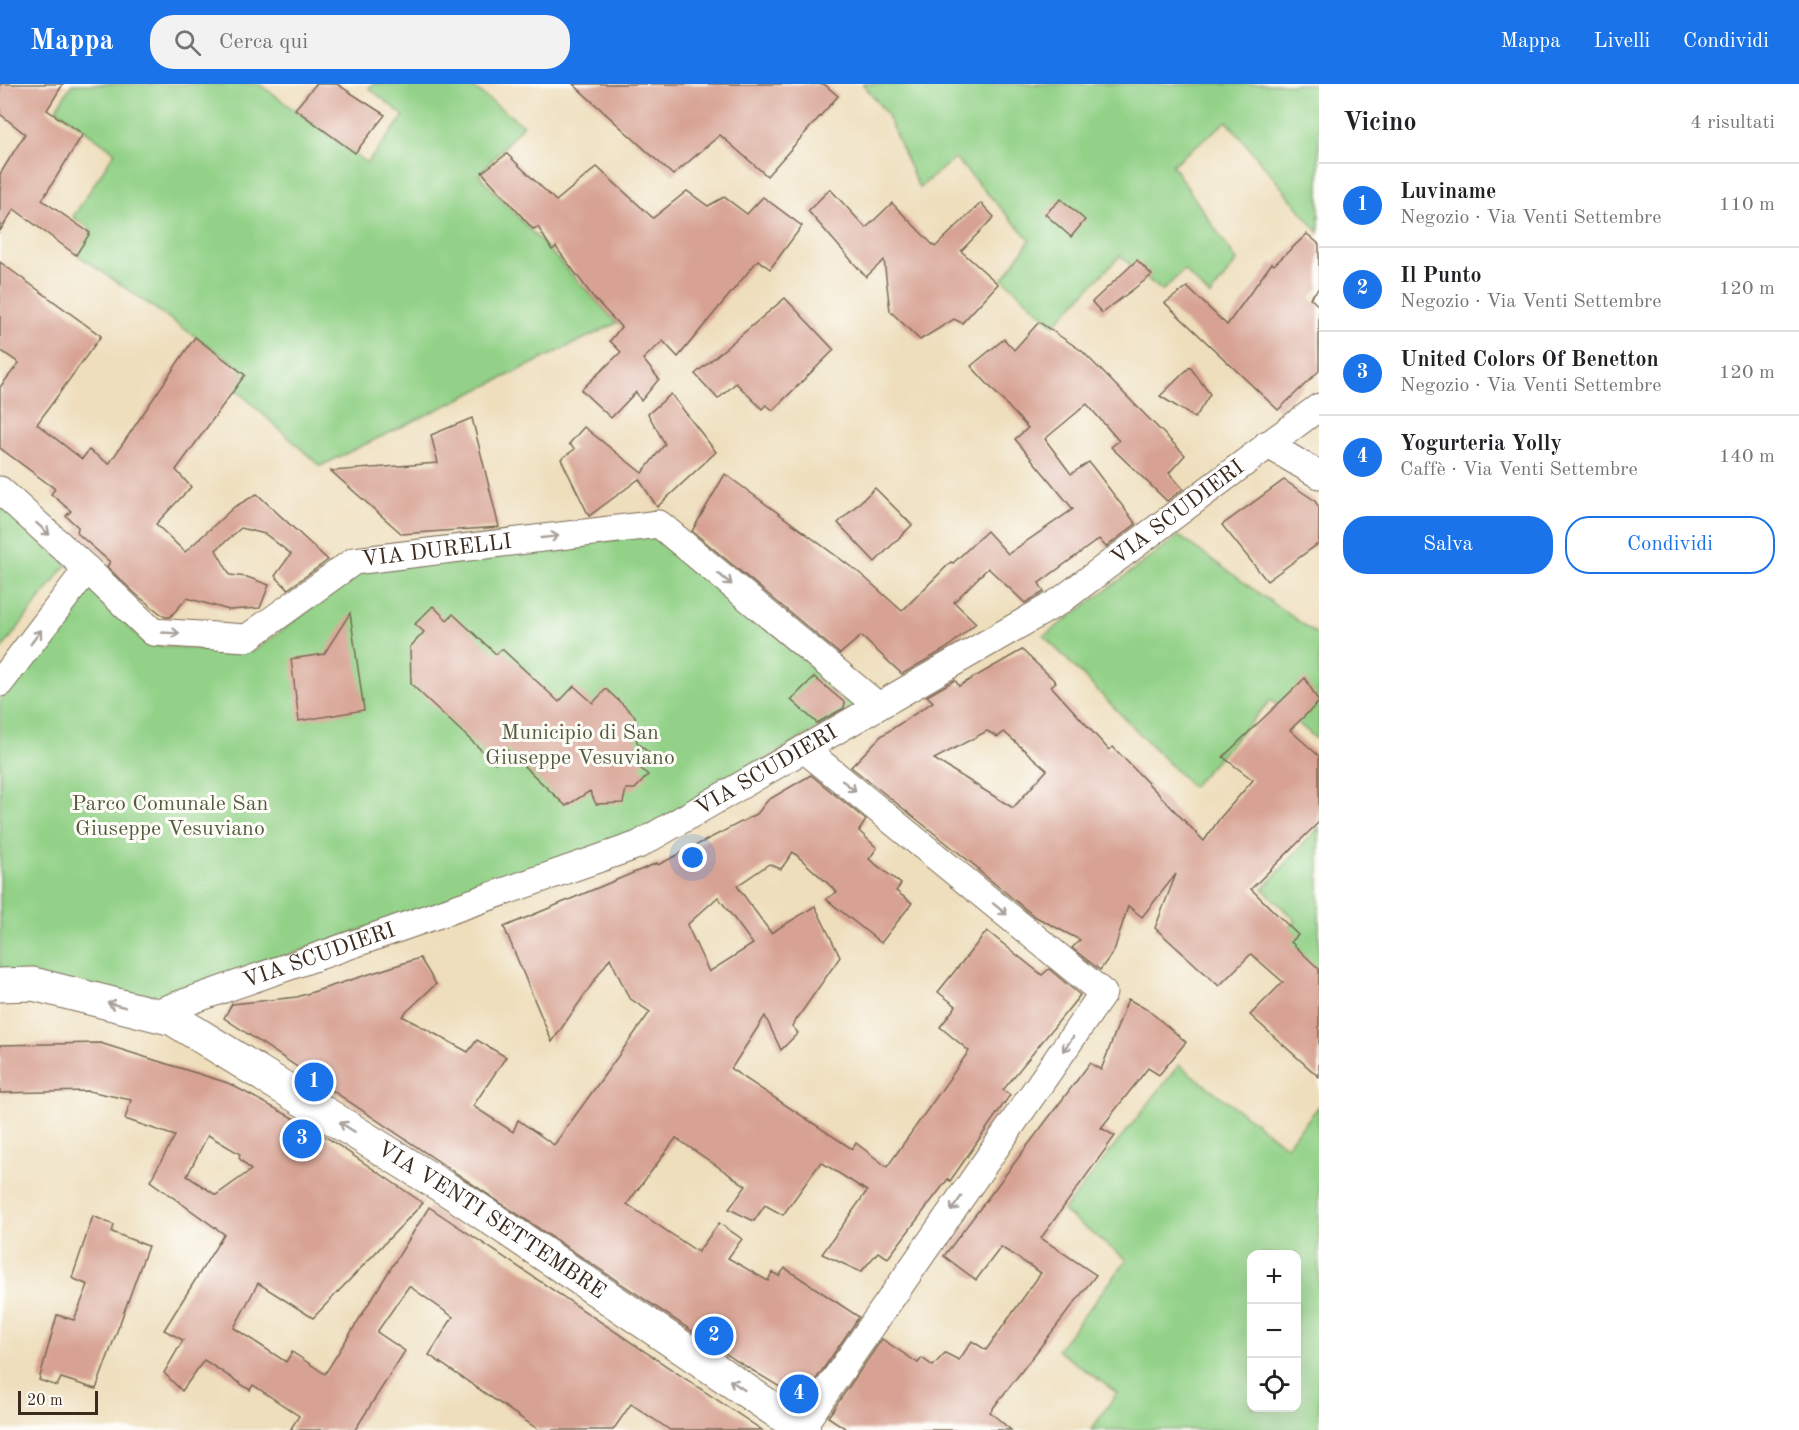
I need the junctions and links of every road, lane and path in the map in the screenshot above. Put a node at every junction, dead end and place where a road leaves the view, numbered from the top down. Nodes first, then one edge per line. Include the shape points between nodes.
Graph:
1 (1319, 407) edge
2 (1267, 444) junction
3 (1319, 475) edge
4 (0, 490) edge
5 (87, 569) junction
6 (0, 683) edge
7 (879, 706) junction
8 (804, 749) junction
9 (0, 985) edge
10 (163, 1016) junction
11 (792, 1426) edge

1 - 2 street, VIA SCUDIERI
2 - 3 street
2 - 7 street, VIA SCUDIERI via 1060,601
4 -> 5 street, VIA DURELLI
6 -> 5 street
5 -> 7 street, VIA DURELLI via 153,632 247,638 354,561 659,524
7 - 8 street, VIA SCUDIERI
8 - 10 street, VIA SCUDIERI via 638,845
8 -> 11 street via 1103,993
10 -> 9 main road, VIA VENTI SETTEMBRE via 33,984
11 -> 10 main road, VIA VENTI SETTEMBRE via 461,1198

